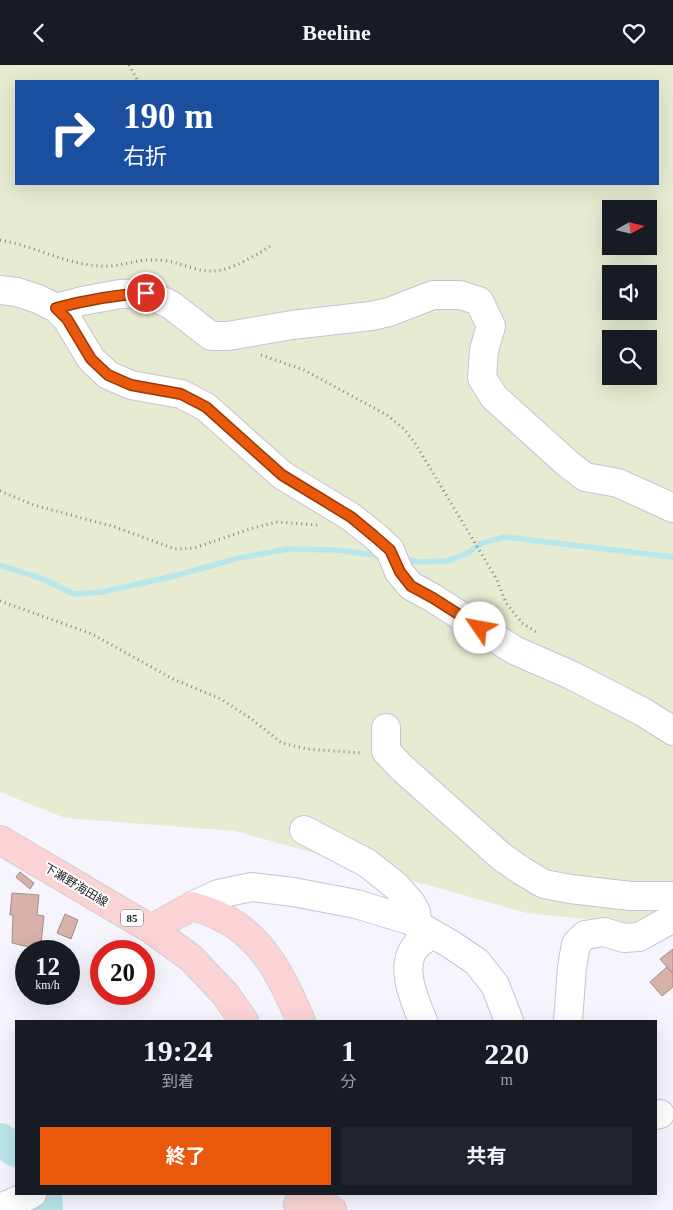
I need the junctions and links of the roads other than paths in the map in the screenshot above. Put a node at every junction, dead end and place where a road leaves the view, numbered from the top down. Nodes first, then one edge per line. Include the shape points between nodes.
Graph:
1 (0, 290) edge
2 (56, 308) junction
3 (673, 508) edge
4 (673, 731) edge
5 (386, 740) road end
6 (304, 830) dead end
7 (0, 840) edge
8 (673, 897) edge
9 (192, 906) junction
10 (673, 918) edge
11 (151, 929) junction
12 (425, 929) junction
13 (243, 1020) edge
14 (301, 1020) edge
15 (423, 1020) edge
16 (509, 1020) edge
17 (568, 1020) edge
18 (298, 1203) edge
19 (332, 1210) edge

1 - 2 street via 17,292
2 - 3 street via 120,294 146,293 171,305 211,336 228,336 389,312 433,295 460,295 479,301 491,326 484,351 482,378 494,397 585,477 618,483
2 - 4 street via 67,319 91,359 108,375 131,385 181,394 206,407 282,475 351,517 374,536 390,550 411,586 514,650 571,675
5 - 8 street via 401,767 502,857 544,884 631,896
6 - 12 street via 367,863 396,886 411,903
7 - 11 main road, 下瀬野海田線 / 85
9 - 11 main road, 85
9 - 12 street via 218,893 252,887 356,904 409,919
9 - 14 main road via 222,917 248,934 267,955
10 - 17 street via 639,937 624,938 604,932 585,935 576,944
11 - 13 main road, 下瀬野海田線 / 85 via 191,958 225,994
12 - 15 street via 410,959 408,978
12 - 16 street via 477,962 495,985
18 - 19 main road

